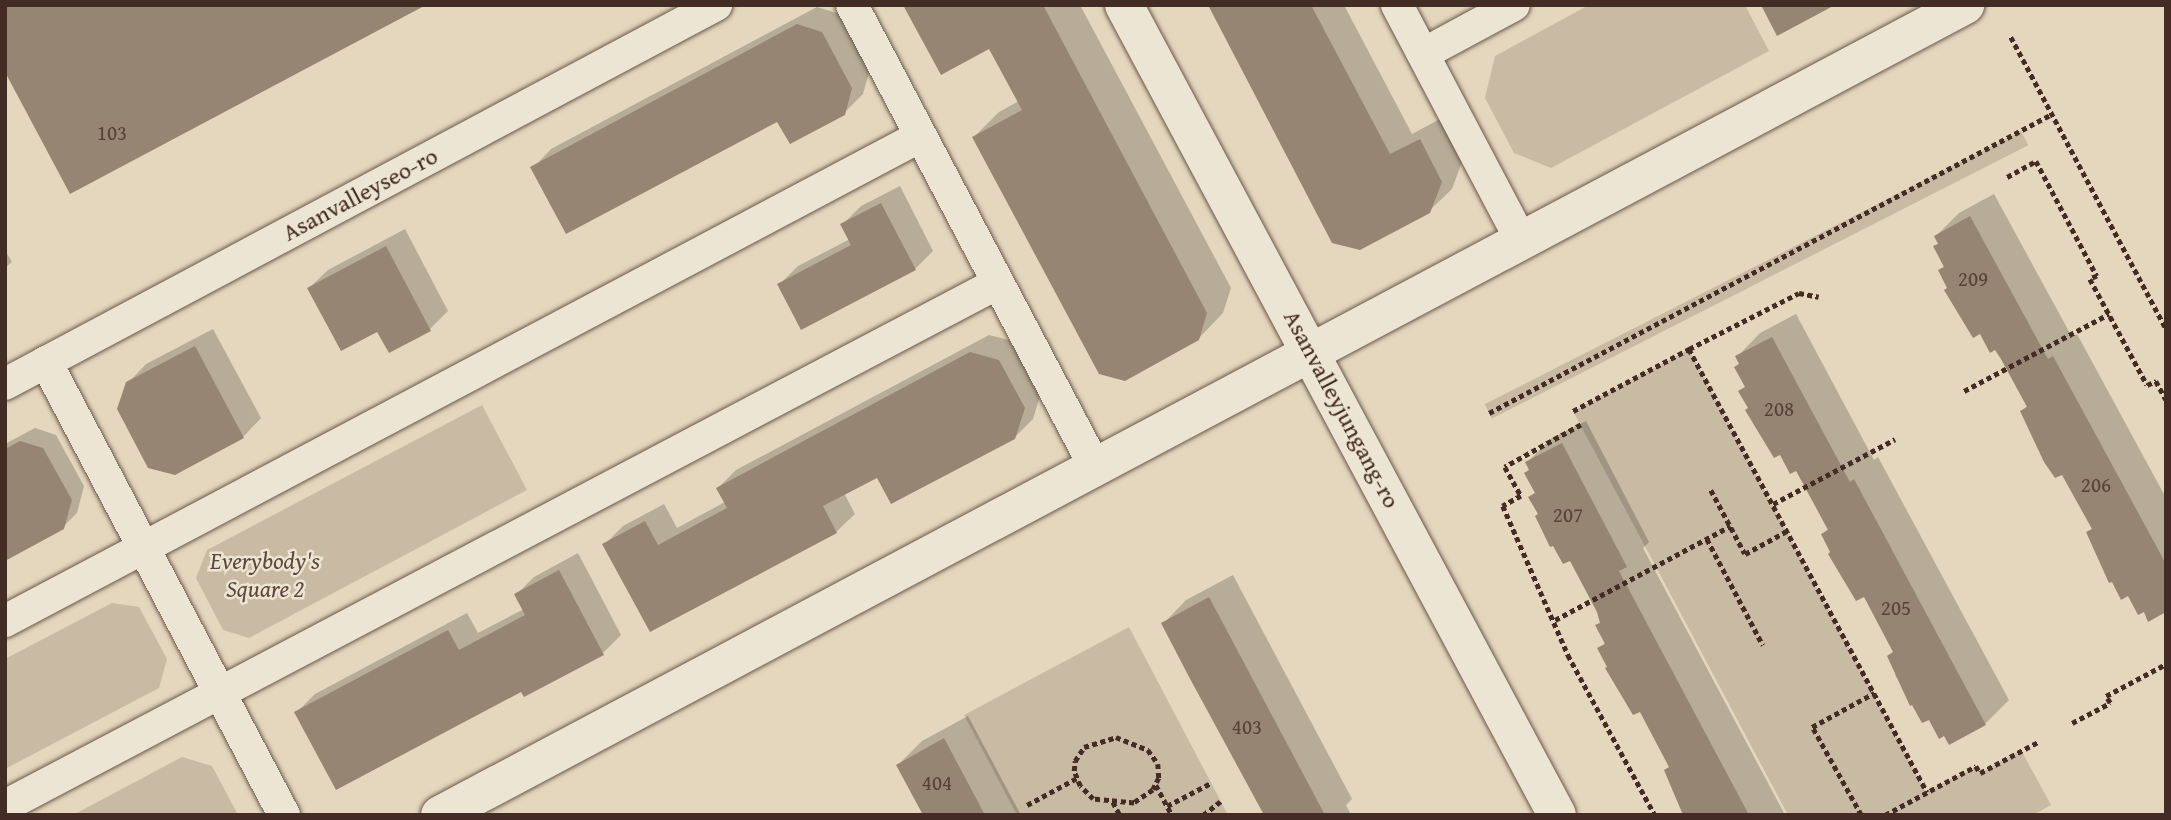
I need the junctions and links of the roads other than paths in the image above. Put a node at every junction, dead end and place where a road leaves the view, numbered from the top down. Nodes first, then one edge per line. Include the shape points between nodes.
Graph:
1 (716, 5) edge
2 (852, 5) edge
3 (1124, 5) edge
4 (1397, 5) edge
5 (1514, 5) edge
6 (1965, 5) edge
7 (1423, 54) junction
8 (920, 136) junction
9 (1521, 240) junction
10 (998, 283) junction
11 (1312, 352) junction
12 (46, 362) junction
13 (5, 384) edge
14 (1096, 467) junction
15 (144, 547) junction
16 (5, 621) edge
17 (219, 693) junction
18 (5, 806) edge
19 (284, 815) edge
20 (440, 815) edge
21 (1557, 815) edge

1 - 12 street, Asanvalleyseo-ro
2 - 8 street
3 - 11 street, Asanvalleyjungang-ro
4 - 7 street
5 - 7 street
6 - 9 street
7 - 9 street
8 - 10 street
8 - 15 street
9 - 11 street
10 - 14 street
10 - 17 street
11 - 14 street
11 - 21 street, Asanvalleyjungang-ro
12 - 13 street, Asanvalleyseo-ro
12 - 15 street
14 - 20 street
15 - 16 street
15 - 17 street
17 - 18 street
17 - 19 street

